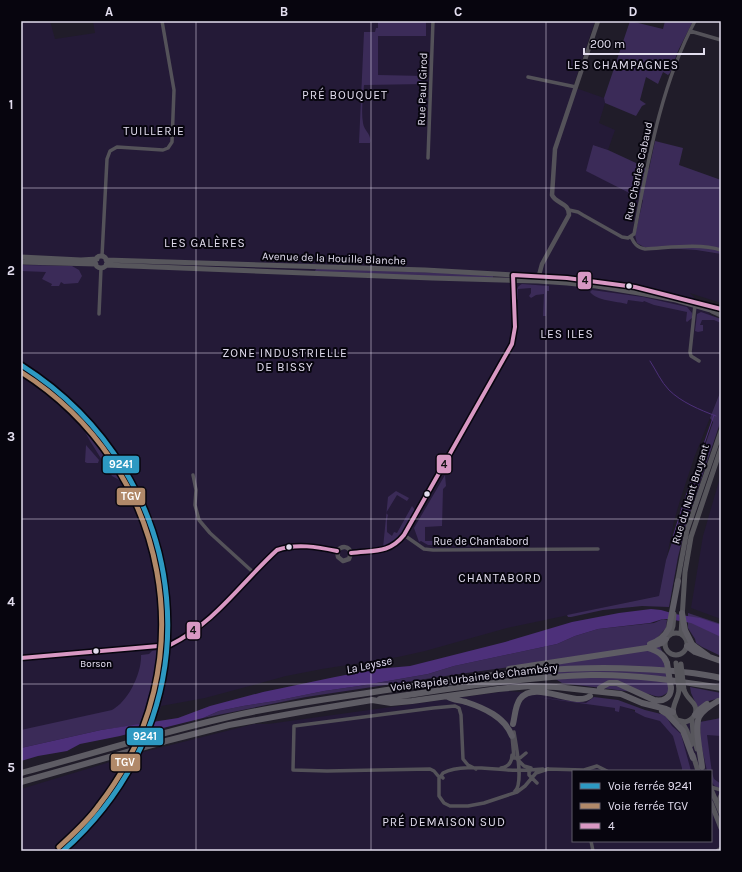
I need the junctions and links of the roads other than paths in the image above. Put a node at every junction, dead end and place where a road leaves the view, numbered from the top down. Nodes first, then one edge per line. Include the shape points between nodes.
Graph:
1 (162, 21) edge
2 (433, 21) edge
3 (598, 21) edge
4 (695, 21) edge
5 (690, 31) junction
6 (721, 40) edge
7 (528, 76) dead end
8 (576, 87) junction
9 (428, 158) dead end
10 (569, 210) junction
11 (631, 237) junction
12 (721, 250) edge
13 (21, 257) edge
14 (98, 260) junction
15 (21, 262) edge
16 (106, 262) junction
17 (101, 268) junction
18 (513, 278) junction
19 (538, 278) junction
20 (695, 303) junction
21 (708, 309) junction
22 (721, 309) edge
23 (721, 313) edge
24 (99, 314) dead end
25 (721, 316) edge
26 (699, 361) dead end
27 (721, 431) edge
28 (721, 448) edge
29 (721, 456) edge
30 (193, 475) dead end
31 (711, 477) junction
32 (404, 535) junction
33 (598, 549) dead end
34 (337, 551) junction
35 (351, 553) junction
36 (254, 573) junction
37 (678, 581) joint
38 (682, 611) joint
39 (671, 628) junction
40 (683, 632) junction
41 (668, 637) junction
42 (687, 646) junction
43 (647, 648) junction
44 (636, 649) junction
45 (684, 652) junction
46 (672, 654) junction
47 (708, 656) junction
48 (21, 658) edge
49 (721, 661) edge
50 (678, 663) junction
51 (472, 677) junction
52 (721, 678) edge
53 (547, 686) junction
54 (600, 688) dead end
55 (721, 688) edge
56 (681, 690) junction
57 (590, 696) dead end
58 (448, 697) junction
59 (628, 697) junction
60 (372, 700) junction
61 (518, 700) junction
62 (690, 700) junction
63 (720, 701) edge
64 (673, 708) junction
65 (694, 717) junction
66 (682, 722) junction
67 (513, 734) junction
68 (513, 748) junction
69 (526, 753) dead end
70 (517, 758) junction
71 (693, 758) junction
72 (476, 768) junction
73 (492, 769) junction
74 (548, 769) junction
75 (592, 769) edge
76 (699, 769) edge
77 (518, 770) junction
78 (532, 770) junction
79 (585, 770) edge
80 (602, 770) edge
81 (539, 772) junction
82 (21, 773) edge
83 (443, 778) dead end
84 (532, 778) junction
85 (21, 782) edge
86 (513, 793) junction
87 (712, 793) edge
88 (721, 794) edge
89 (714, 803) edge
90 (721, 813) edge
91 (721, 828) edge
92 (721, 849) edge
93 (718, 851) edge

1 - 14 street via 174,90 172,142 163,150 117,147 110,151 107,159
2 - 9 street, Rue Paul Girod
3 - 8 street
4 - 5 street, Rue Charles Cabaud
5 - 6 street
5 - 11 street, Rue Charles Cabaud via 677,59 654,128 634,234
7 - 8 street
8 - 10 street via 555,149 552,189 552,197
10 - 11 street, Rue Charles Cabaud via 578,212 622,237
10 - 19 street via 569,215 542,264
11 - 12 street via 638,247 645,249 692,247
13 - 14 main road
14 - 15 main road
14 - 16 main road
14 - 17 main road
16 - 17 main road
16 - 18 main road, Avenue de la Houille Blanche via 425,278
17 - 24 street
18 - 19 main road, Avenue de la Houille Blanche
18 - 32 street via 516,327 512,344
19 - 20 main road, Avenue de la Houille Blanche via 567,278 635,287
20 - 21 main road
20 - 22 main road
20 - 26 street via 690,352 691,356
21 - 23 main road
21 - 25 street
27 - 37 main road, Rue du Nant Bruyant via 687,530
28 - 31 main road, Rue du Nant Bruyant
29 - 31 street
30 - 36 street via 199,520
31 - 38 main road, Rue du Nant Bruyant via 691,537
32 - 33 street, Rue de Chantabord via 423,548 433,550
32 - 35 street via 395,546 387,550
34 - 35 street via 345,547
34 - 35 street via 338,557 343,561 349,559
34 - 36 street via 324,548 282,547
36 - 48 street via 203,626 183,640 168,646
37 - 39 highway
38 - 40 highway
39 - 41 main road
39 - 44 highway via 657,640
40 - 41 main road
40 - 42 main road
40 - 47 highway via 694,646
41 - 43 highway via 662,643
41 - 46 main road via 666,648
42 - 45 main road
42 - 47 highway
43 - 44 highway
43 - 54 highway, bridge via 664,656 671,688 668,697 658,701 617,684 609,683
44 - 51 highway
45 - 46 main road
45 - 50 main road
46 - 50 main road
47 - 49 highway
50 - 56 main road, bridge
51 - 52 highway, Voie Rapide Urbaine de Chambéry via 587,667 662,670
51 - 82 highway, Voie Rapide Urbaine de Chambéry via 288,706 213,721
53 - 58 highway via 513,687
53 - 59 highway
53 - 61 highway via 529,689
55 - 60 highway, Voie Rapide Urbaine de Chambéry via 661,678 592,675 500,682
56 - 62 main road
56 - 64 main road
57 - 61 highway via 582,699 535,692
58 - 60 highway via 392,703
58 - 67 highway via 500,718
59 - 64 highway
59 - 71 highway via 644,707 667,714 683,731
60 - 85 highway, Voie Rapide Urbaine de Chambéry via 229,725
61 - 67 highway via 515,701 512,710
62 - 64 main road via 680,700
62 - 65 main road via 695,707
63 - 65 highway via 704,705
63 - 76 highway via 705,710 698,720
64 - 66 main road via 677,720
65 - 66 main road
65 - 76 main road
66 - 71 main road via 687,731
67 - 68 street
67 - 70 street
68 - 70 street via 514,758
68 - 73 street via 511,763 504,768
69 - 70 street
70 - 74 street via 526,768
70 - 77 street
71 - 76 main road
72 - 73 street
72 - 83 street via 448,770 442,774
72 - 86 street via 468,765 463,759 461,714 455,706 294,726 293,770 430,769 439,777 439,796 450,806 473,806
73 - 77 street
74 - 78 street
74 - 79 street
74 - 81 street
75 - 79 street
75 - 80 street via 598,766
77 - 78 street
77 - 86 street via 518,785
78 - 84 street via 529,774
81 - 84 street
81 - 84 street via 538,781
84 - 86 street via 522,789
87 - 89 main road
88 - 89 street
89 - 90 main road
89 - 91 main road
92 - 93 main road

